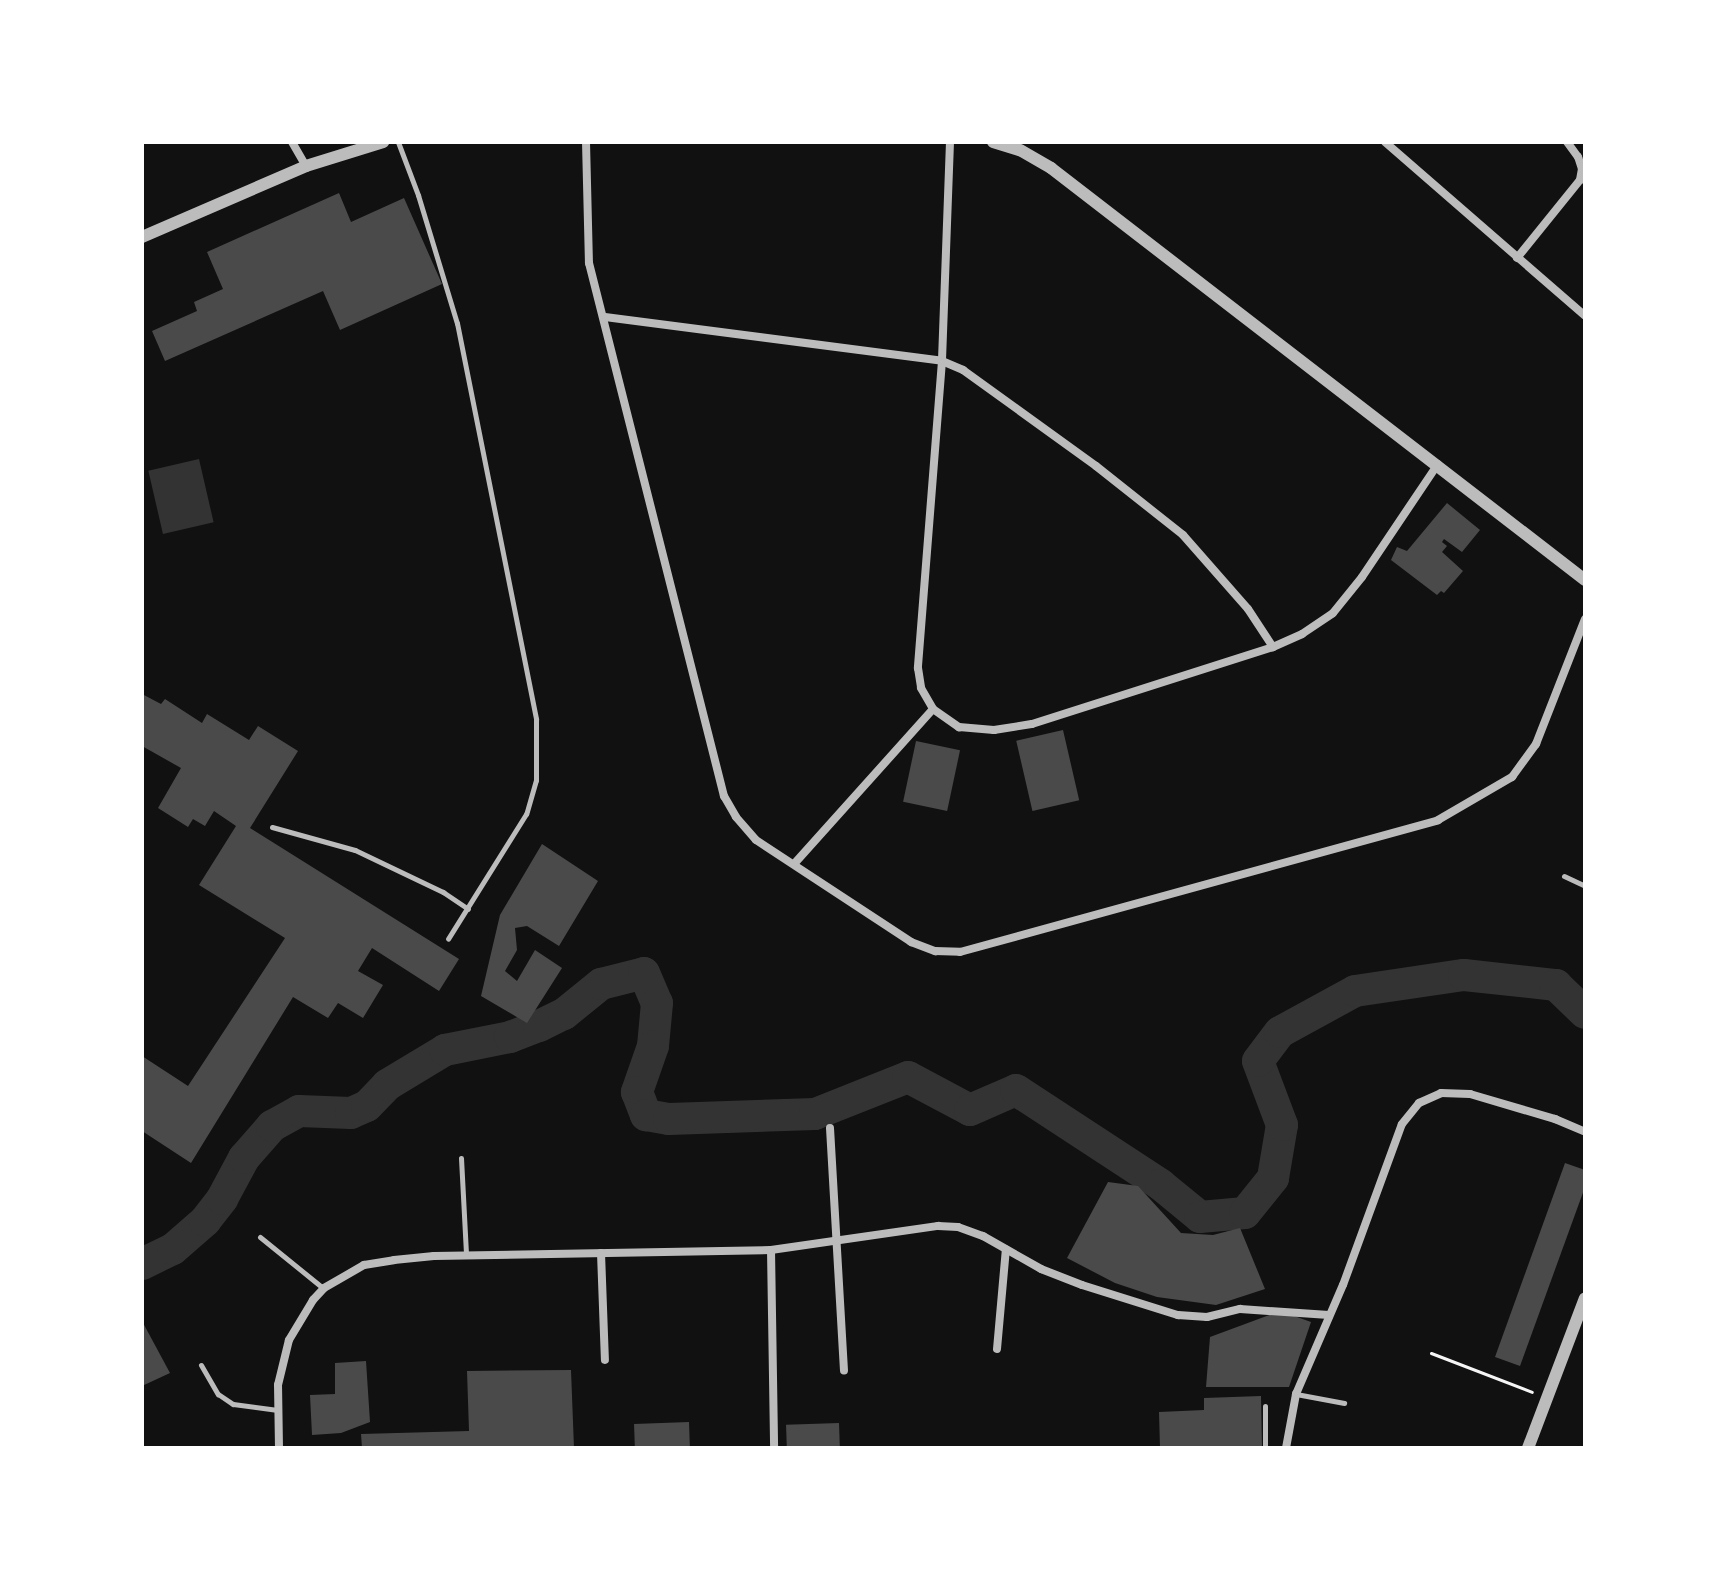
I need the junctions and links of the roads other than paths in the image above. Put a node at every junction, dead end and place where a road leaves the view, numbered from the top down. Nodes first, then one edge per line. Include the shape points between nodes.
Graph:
1 (292, 142) edge
2 (383, 142) edge
3 (398, 142) edge
4 (586, 142) edge
5 (950, 142) edge
6 (993, 142) edge
7 (1385, 142) edge
8 (1567, 142) edge
9 (306, 166) junction
10 (142, 237) edge
11 (1517, 258) junction
12 (1585, 316) edge
13 (605, 317) junction
14 (942, 361) junction
15 (1438, 464) junction
16 (1585, 580) edge
17 (1585, 619) edge
18 (1273, 647) junction
19 (933, 709) junction
20 (272, 827) dead end
21 (794, 864) junction
22 (1564, 876) dead end
23 (1585, 886) edge
24 (468, 909) junction
25 (448, 939) dead end
26 (830, 1128) dead end
27 (1585, 1132) edge
28 (461, 1158) dead end
29 (260, 1237) dead end
30 (836, 1242) junction
31 (1006, 1249) junction
32 (771, 1250) junction
33 (601, 1253) junction
34 (466, 1256) junction
35 (324, 1288) junction
36 (1585, 1298) edge
37 (1329, 1315) junction
38 (997, 1349) dead end
39 (605, 1360) dead end
40 (201, 1365) dead end
41 (844, 1371) dead end
42 (1296, 1394) junction
43 (1344, 1403) dead end
44 (1265, 1406) dead end
45 (278, 1410) junction
46 (279, 1448) edge
47 (774, 1448) edge
48 (1265, 1448) edge
49 (1286, 1448) edge
50 (1528, 1448) edge

1 - 9 street
2 - 9 street
3 - 24 lane via 457,323 536,719 536,780 526,814
4 - 13 street via 589,263
5 - 14 street
6 - 15 street via 1051,168
7 - 11 street
8 - 11 street via 1578,157 1580,180
9 - 10 street
11 - 12 street
13 - 14 street
13 - 21 street via 724,796 756,840
14 - 18 street via 985,384 1183,535 1248,609
14 - 19 street via 918,668 921,688
15 - 16 street
15 - 18 street via 1333,613
17 - 21 street via 1536,744 1512,777 1481,798 1415,828 960,952 935,951 911,942
18 - 19 street via 1032,724 994,730 959,727
19 - 21 street
20 - 24 lane via 355,850
22 - 23 lane
24 - 25 lane
26 - 30 street
27 - 37 street via 1470,1094 1441,1093 1419,1103 1402,1124
28 - 34 lane
29 - 35 lane
30 - 31 street via 938,1226 970,1232
30 - 32 street
30 - 41 street
31 - 37 street via 1082,1285 1178,1315 1207,1317 1240,1309
31 - 38 street
32 - 33 street
32 - 47 street
33 - 34 street
33 - 39 street
34 - 35 street via 364,1265
35 - 45 street via 289,1340
36 - 50 street
37 - 42 street
40 - 45 lane via 218,1394 233,1404
42 - 43 lane
42 - 49 street
44 - 48 lane
45 - 46 street

